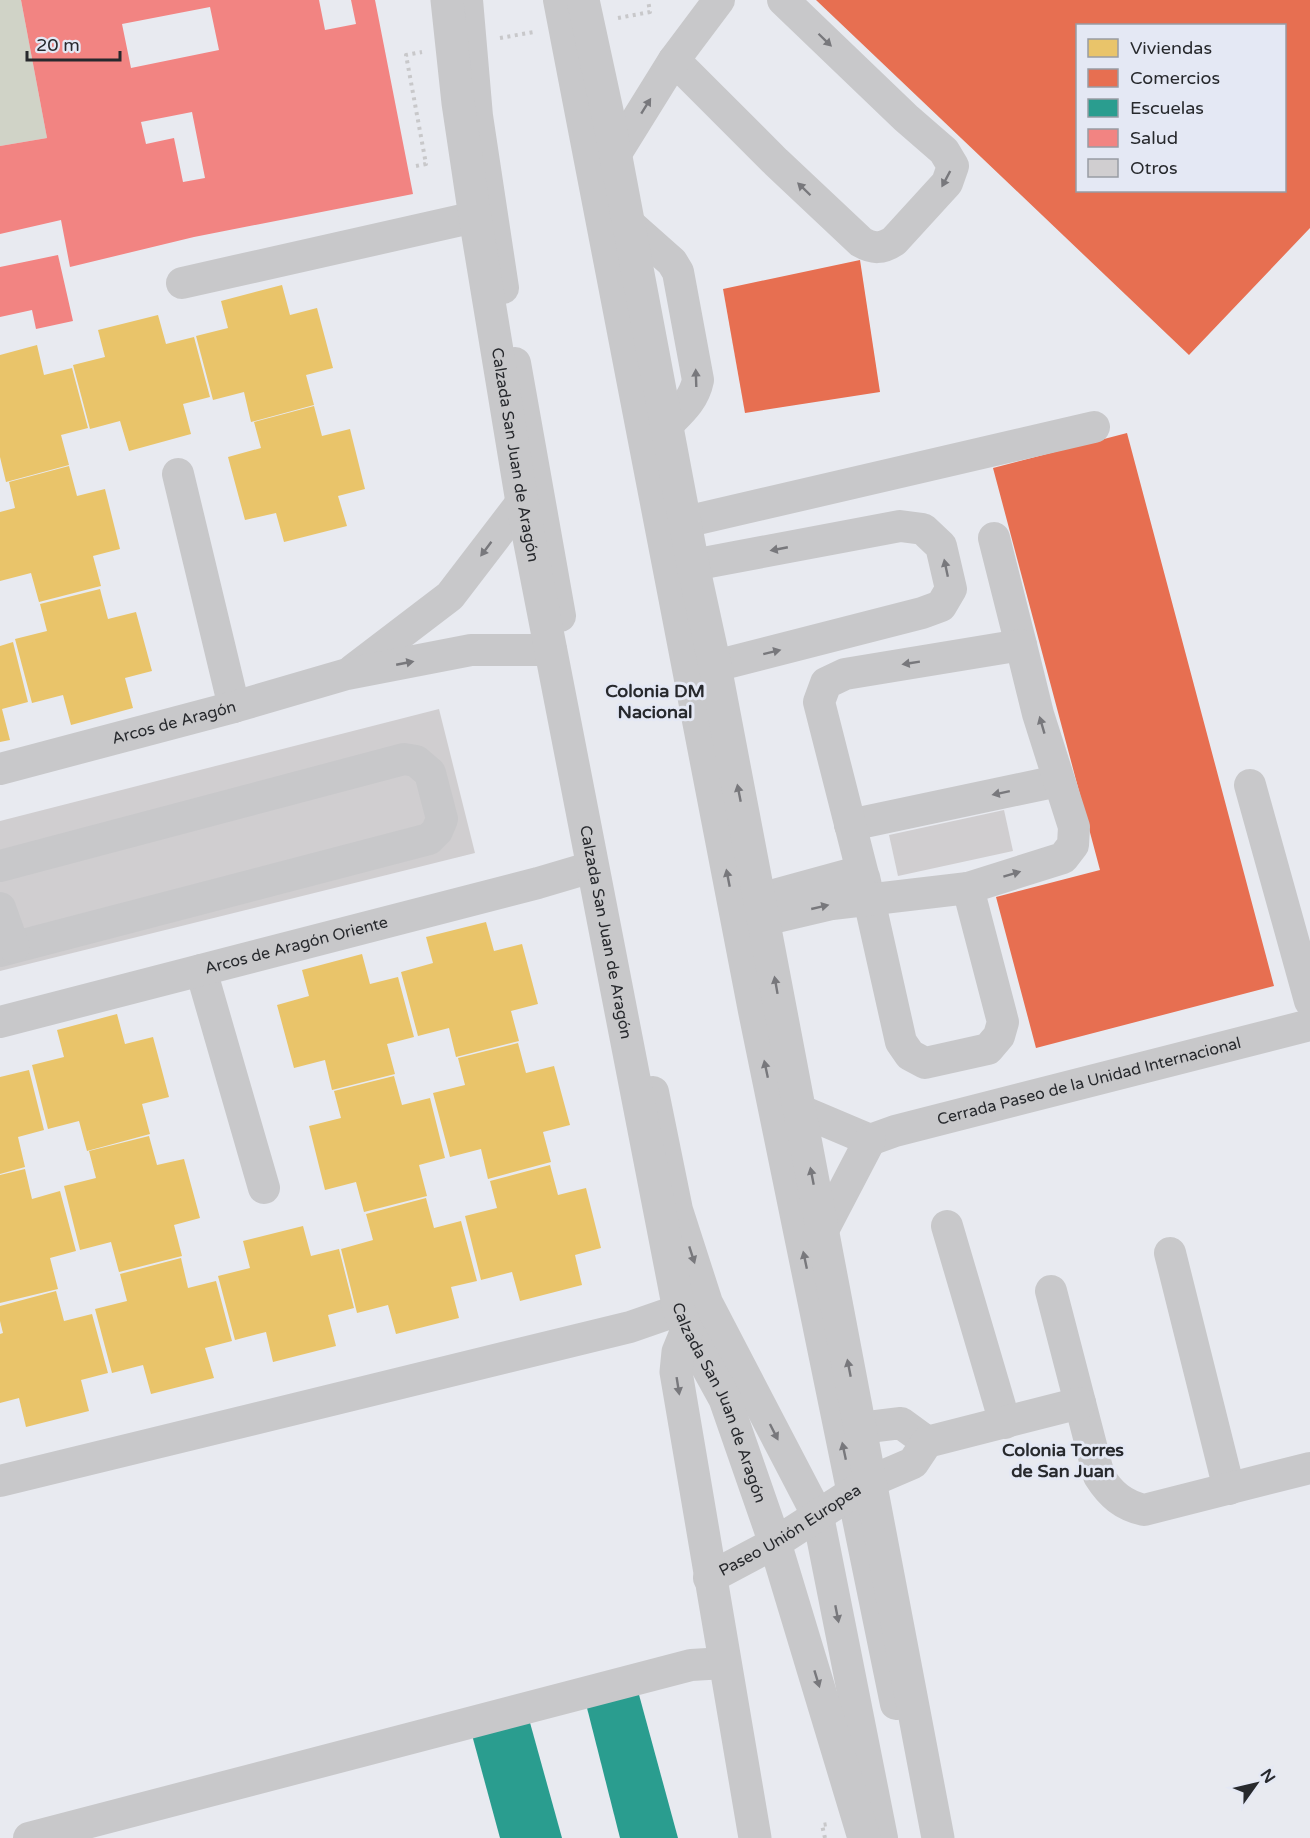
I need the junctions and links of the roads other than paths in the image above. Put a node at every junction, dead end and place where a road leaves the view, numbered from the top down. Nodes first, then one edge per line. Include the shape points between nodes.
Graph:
1 (447, 0) edge
2 (467, 0) edge
3 (560, 0) edge
4 (783, 0) edge
5 (711, 4) edge
6 (581, 6) edge
7 (674, 60) junction
8 (615, 155) junction
9 (475, 217) junction
10 (182, 283) dead end
11 (1094, 427) dead end
12 (178, 474) dead end
13 (522, 502) junction
14 (686, 522) junction
15 (994, 538) dead end
16 (693, 564) junction
17 (1021, 645) junction
18 (551, 650) junction
19 (715, 666) junction
20 (347, 674) junction
21 (234, 707) junction
22 (0, 769) edge
23 (1058, 781) junction
24 (1250, 785) dead end
25 (850, 825) junction
26 (0, 866) edge
27 (592, 867) junction
28 (866, 885) junction
29 (968, 888) junction
30 (0, 908) edge
31 (762, 909) junction
32 (7, 949) edge
33 (201, 970) junction
34 (1310, 1001) edge
35 (0, 1022) edge
36 (1310, 1025) edge
37 (799, 1110) junction
38 (870, 1140) junction
39 (264, 1188) dead end
40 (947, 1226) dead end
41 (823, 1230) junction
42 (1170, 1253) dead end
43 (1051, 1291) dead end
44 (683, 1320) junction
45 (1080, 1403) junction
46 (1005, 1423) junction
47 (860, 1428) junction
48 (939, 1440) junction
49 (1310, 1468) edge
50 (0, 1481) edge
51 (862, 1487) junction
52 (1229, 1489) junction
53 (818, 1516) junction
54 (775, 1543) junction
55 (710, 1578) junction
56 (725, 1663) junction
57 (29, 1838) edge
58 (755, 1838) edge
59 (864, 1838) edge
60 (882, 1838) edge
61 (921, 1838) edge
62 (938, 1838) edge

1 - 9 main road, Calzada San Juan de Aragón
2 -> 53 street via 477,116 508,322 587,765 677,1210 707,1303
51 -> 3 street via 749,987
4 -> 7 street via 944,151 952,166 947,183 886,246 869,247 861,242
5 - 7 street
6 - 8 main road
8 -> 7 street
14 -> 8 main road
9 - 10 street
9 - 13 main road, Calzada San Juan de Aragón
11 - 14 street
12 - 21 street
13 - 18 main road, Calzada San Juan de Aragón
13 -> 20 street, Arcos de Aragón via 450,596
14 - 16 main road
15 - 17 street
16 - 19 main road
19 -> 16 street via 922,614 941,606 951,589 941,546 924,529 900,526
23 -> 17 street
17 -> 25 street via 844,674 826,683 819,702
20 -> 18 street, Arcos de Aragón via 471,650
18 - 27 main road, Calzada San Juan de Aragón
31 -> 19 main road
20 - 21 street, Arcos de Aragón
21 - 22 street, Arcos de Aragón
23 -> 25 street
29 -> 23 street via 1063,858 1073,846 1074,827
24 - 34 street
25 - 28 street
26 - 32 street via 404,759 416,761 430,773 442,819 429,839
27 - 33 street, Arcos de Aragón Oriente
27 - 44 main road, Calzada San Juan de Aragón
28 - 29 street
28 - 29 street via 900,1042 910,1055 925,1063 988,1049 999,1036 1003,1022
28 - 31 street via 832,904
30 - 32 street
37 -> 31 main road
33 - 35 street, Arcos de Aragón Oriente
33 - 39 street
36 - 38 street, Cerrada Paseo de la Unidad Internacional
37 - 38 street
41 -> 37 main road
38 - 41 street
40 - 46 street
47 -> 41 main road
42 - 52 street
43 - 45 street
44 - 50 street via 630,1327
44 - 54 main road, Calzada San Juan de Aragón via 725,1399
44 -> 55 main road via 676,1372
45 - 46 street
45 - 52 street via 1099,1476 1107,1489 1130,1507 1144,1510
46 - 48 street
47 - 48 street via 901,1423
47 - 51 main road
48 - 51 street, Paseo Unión Europea via 913,1463
49 - 52 street
51 - 53 street, Paseo Unión Europea
51 - 61 street
51 - 62 main road
53 - 54 street, Paseo Unión Europea
53 -> 60 street
54 - 55 street, Paseo Unión Europea
54 -> 59 main road, Calzada San Juan de Aragón
55 - 56 main road
56 - 57 street via 691,1665
56 - 58 main road

